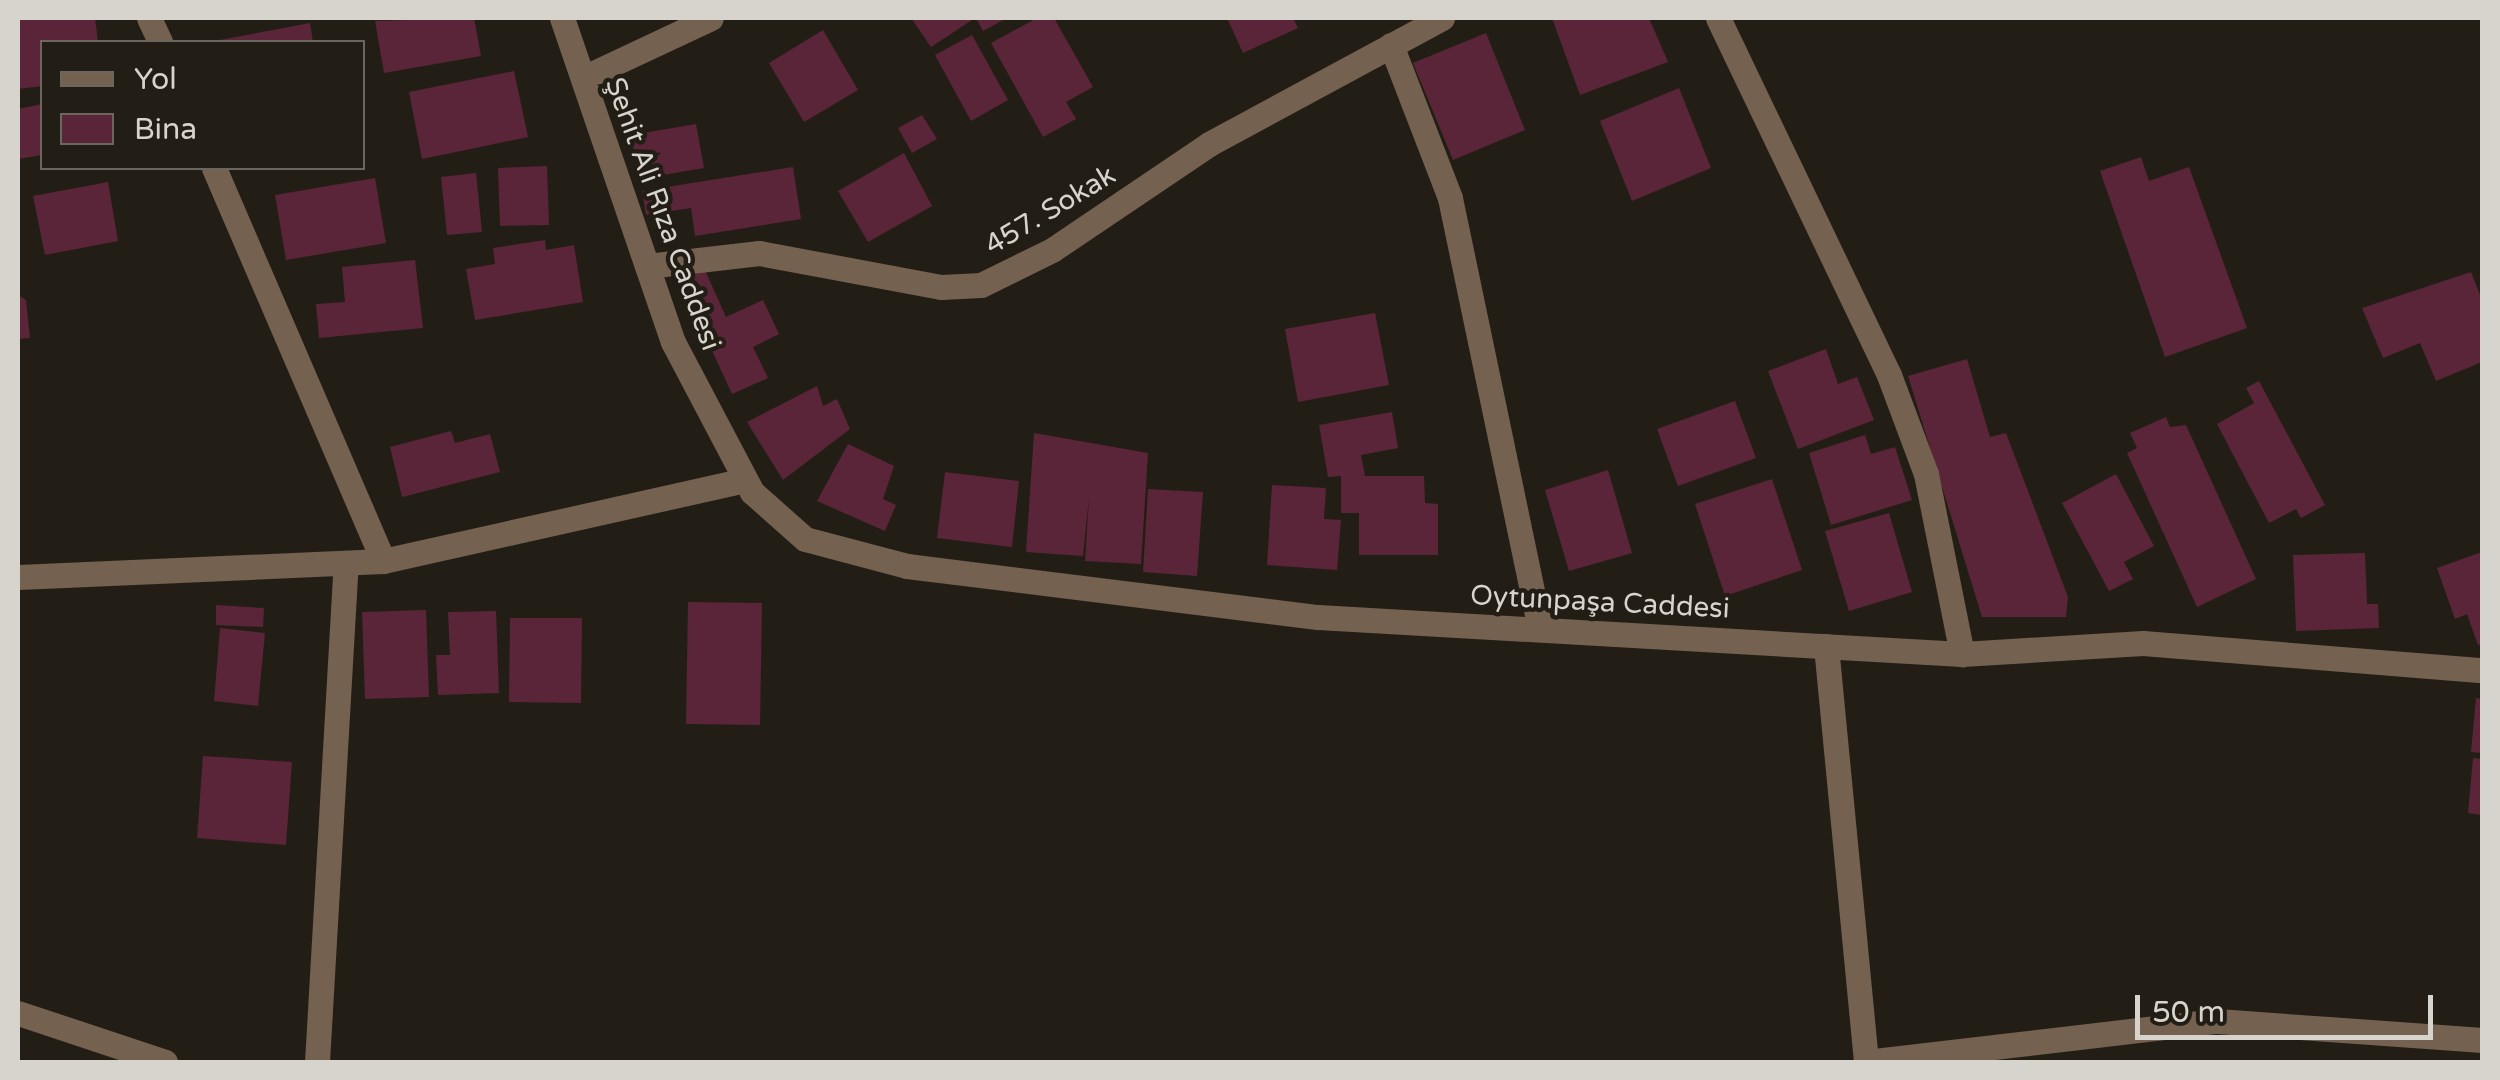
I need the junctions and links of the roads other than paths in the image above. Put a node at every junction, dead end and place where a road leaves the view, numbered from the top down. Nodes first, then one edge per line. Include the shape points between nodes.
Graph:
1 (562, 18) edge
2 (710, 18) edge
3 (1442, 18) edge
4 (1718, 18) edge
5 (1391, 45) junction
6 (583, 78) junction
7 (215, 170) edge
8 (647, 266) junction
9 (745, 480) junction
10 (383, 561) junction
11 (346, 564) junction
12 (18, 577) edge
13 (1540, 628) junction
14 (1826, 646) junction
15 (1962, 654) junction
16 (2482, 670) edge
17 (18, 1014) edge
18 (2482, 1040) edge
19 (165, 1062) edge
20 (317, 1062) edge
21 (1866, 1062) edge

1 - 6 street, Şehit Ali Rıza Caddesi
2 - 6 street
3 - 5 street, 457. Sokak
4 - 15 street via 1895,392 1926,474
5 - 8 street, 457. Sokak via 981,285 941,287 759,253
5 - 13 street via 1450,198
6 - 8 street, Şehit Ali Rıza Caddesi
7 - 10 street
8 - 9 street, Şehit Ali Rıza Caddesi via 672,342
9 - 10 street
9 - 13 street, Oytunpaşa Caddesi via 805,539 907,566 1318,617
10 - 11 street
11 - 12 street
11 - 20 street
13 - 14 street, Oytunpaşa Caddesi
14 - 15 street, Oytunpaşa Caddesi
14 - 21 street
15 - 16 street, Oytunpaşa Caddesi via 2144,643
17 - 19 street
18 - 21 street via 2217,1020

